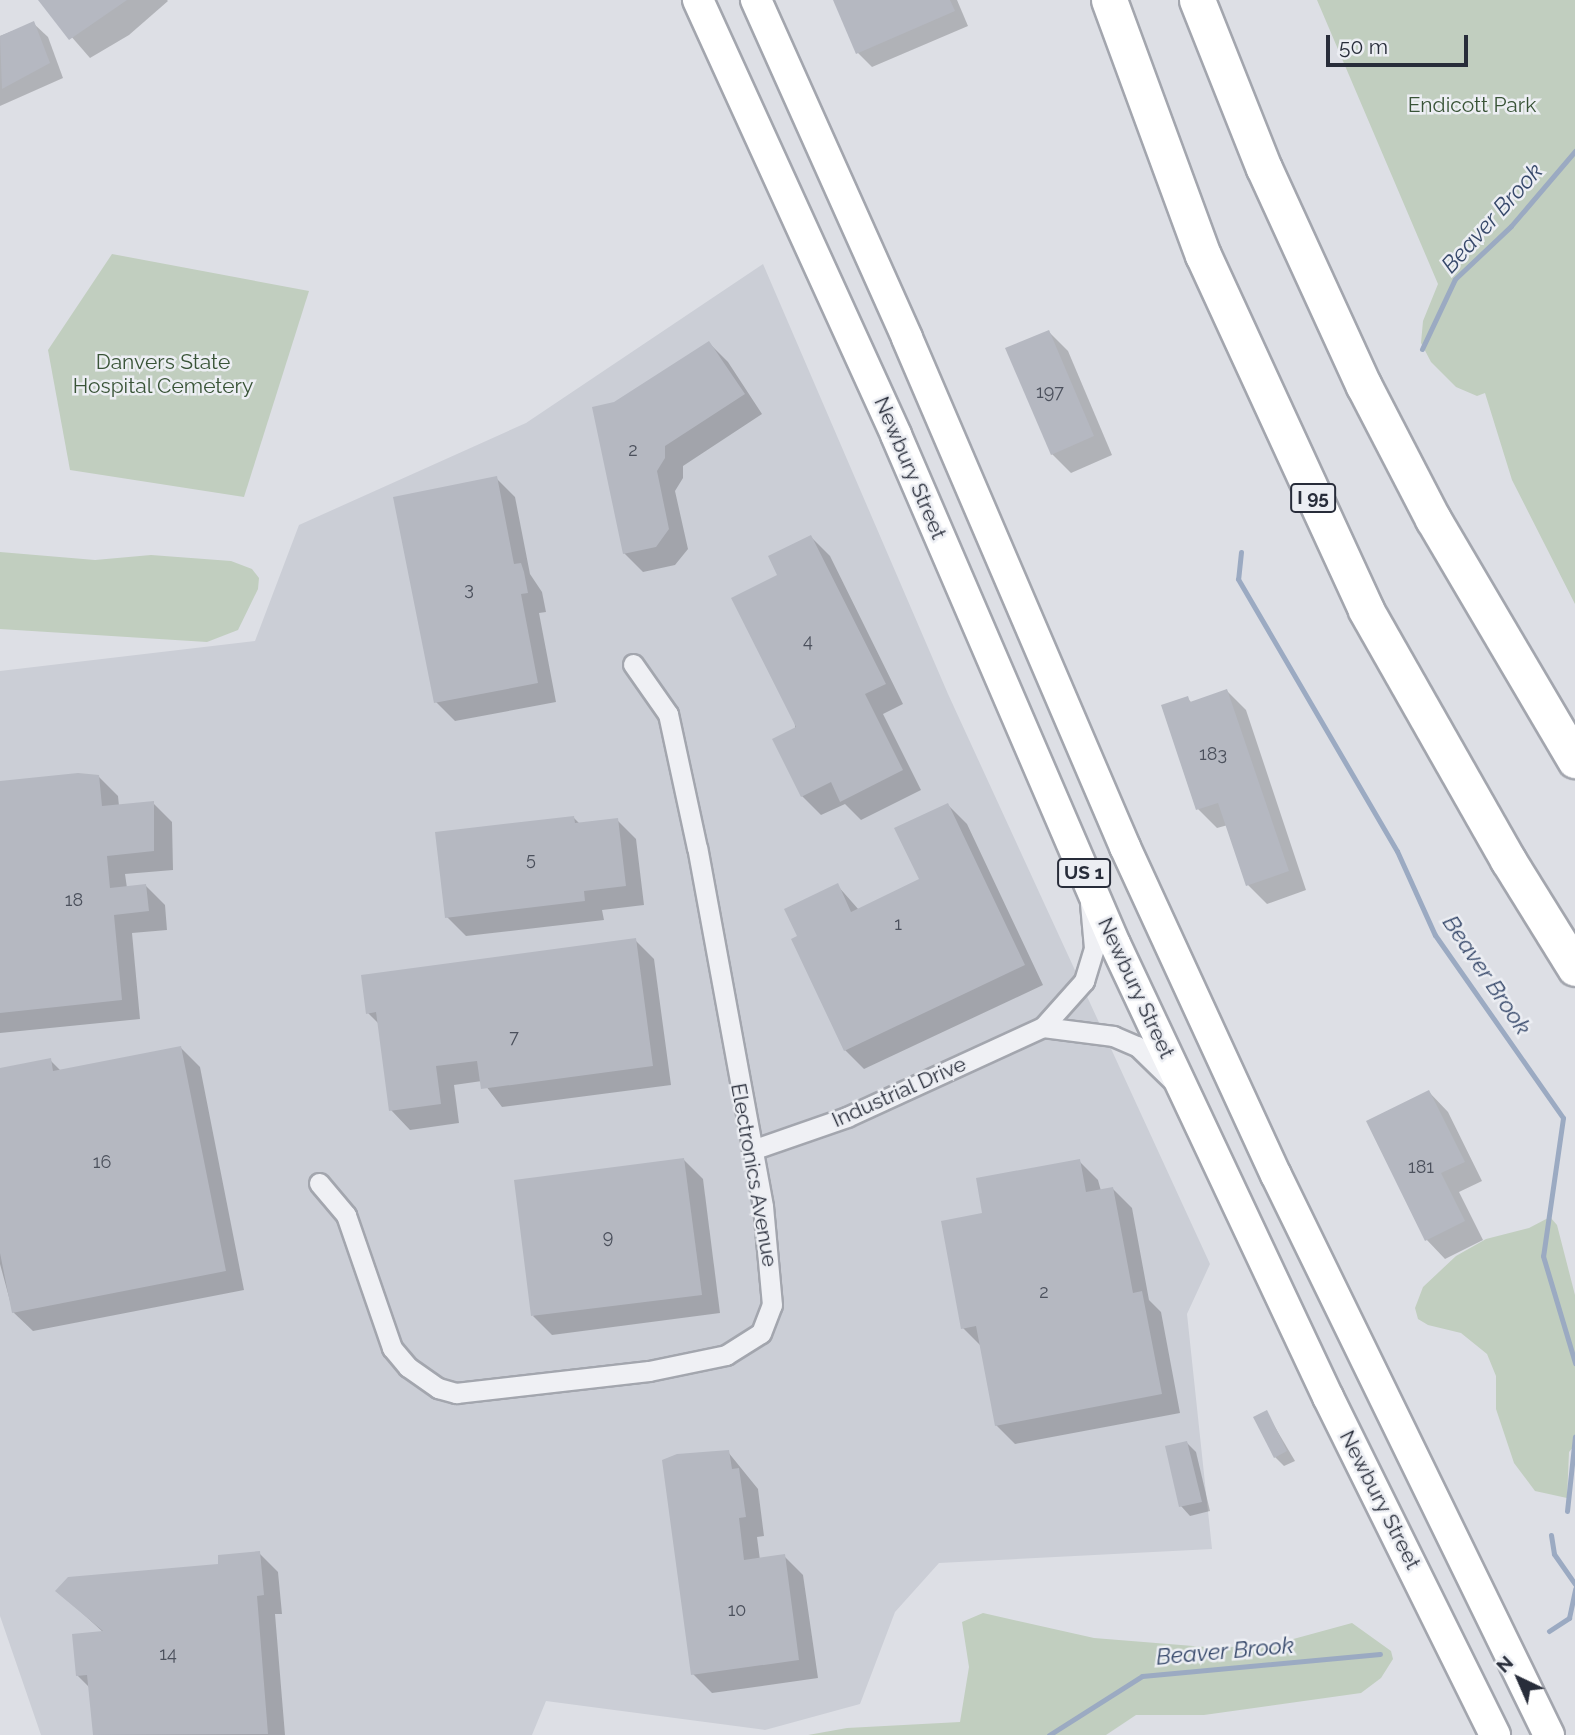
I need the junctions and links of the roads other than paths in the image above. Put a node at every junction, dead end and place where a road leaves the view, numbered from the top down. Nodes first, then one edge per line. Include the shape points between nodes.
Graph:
1 (698, 0) edge
2 (756, 0) edge
3 (1109, 0) edge
4 (1197, 0) edge
5 (633, 664) dead end
6 (1575, 760) edge
7 (1088, 882) junction
8 (1575, 968) edge
9 (1043, 1027) junction
10 (1184, 1093) junction
11 (752, 1150) junction
12 (319, 1183) dead end
13 (1495, 1735) edge
14 (1549, 1735) edge

1 - 7 main road, Newbury Street / US 1 via 896,435
2 - 14 main road, US 1 via 907,338 1130,859 1276,1175
3 - 8 highway, I 95 via 1203,255 1366,610
4 - 6 highway via 1264,168 1364,386 1433,519
5 - 11 street, Electronics Avenue via 668,714 679,756
7 - 9 street, Industrial Drive via 1094,948 1074,995
7 - 10 main road, Newbury Street / US 1
9 - 10 street via 1113,1037 1138,1046
9 - 11 street, Industrial Drive via 847,1117
10 - 13 main road, Newbury Street / US 1
11 - 12 street, Electronics Avenue via 772,1277 772,1305 754,1339 726,1355 649,1371 456,1393 425,1381 392,1348 346,1215

